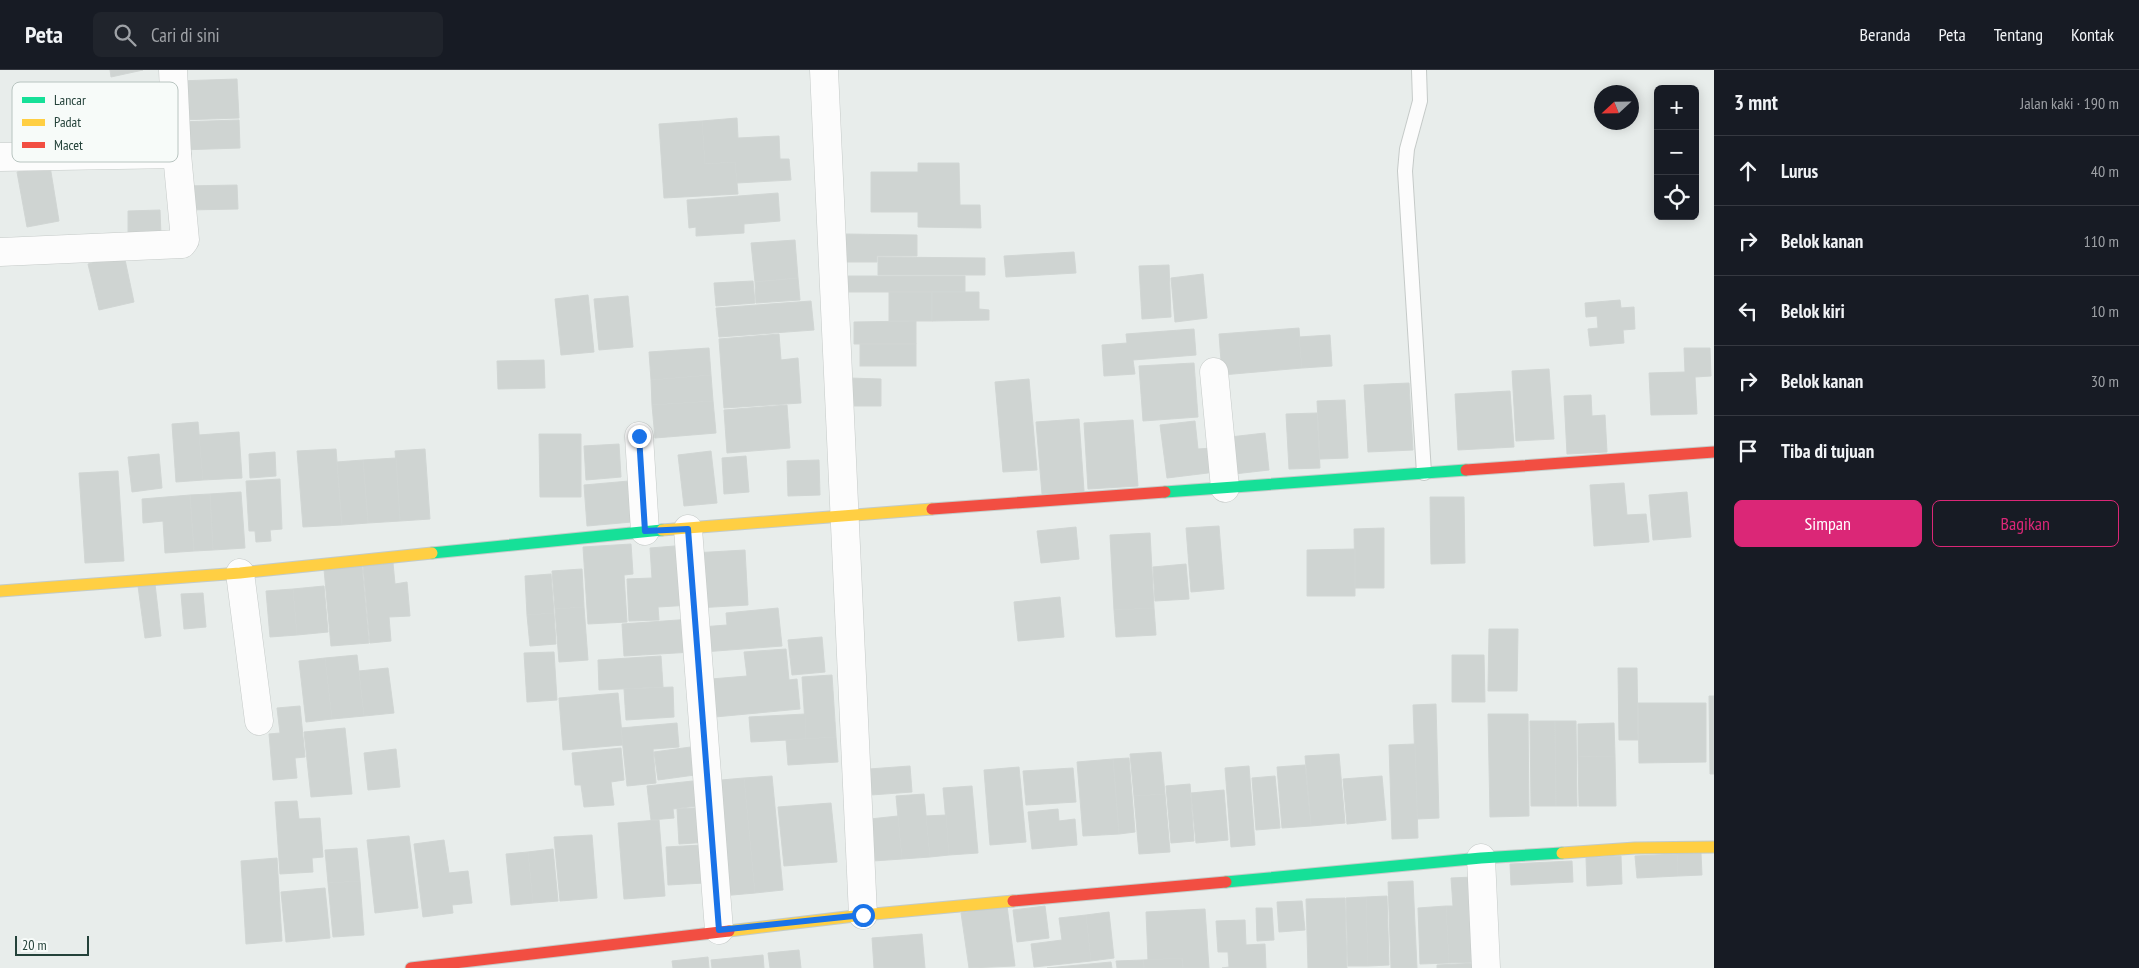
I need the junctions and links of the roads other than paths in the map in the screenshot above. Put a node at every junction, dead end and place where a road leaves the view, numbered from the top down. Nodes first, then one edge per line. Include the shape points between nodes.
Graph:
1 (824, 70) edge
2 (1419, 70) edge
3 (178, 162) edge
4 (0, 252) edge
5 (1214, 372) dead end
6 (639, 436) dead end
7 (1714, 452) edge
8 (1424, 473) junction
9 (1225, 488) junction
10 (845, 515) junction
11 (688, 529) junction
12 (645, 531) junction
13 (240, 573) junction
14 (0, 591) edge
15 (259, 721) dead end
16 (1714, 846) edge
17 (1481, 858) junction
18 (863, 915) junction
19 (719, 930) junction
20 (411, 968) edge
21 (1486, 968) edge

1 - 10 street
2 - 8 lane via 1420,101 1407,149 1405,170
3 - 4 street via 186,240 182,244
5 - 9 street
6 - 12 street
7 - 8 street
8 - 9 street
9 - 10 street
10 - 11 street
10 - 18 street
11 - 12 street
11 - 19 street
12 - 13 street
13 - 14 street
13 - 15 street
16 - 17 street
17 - 18 street
17 - 21 street
18 - 19 street
19 - 20 street

